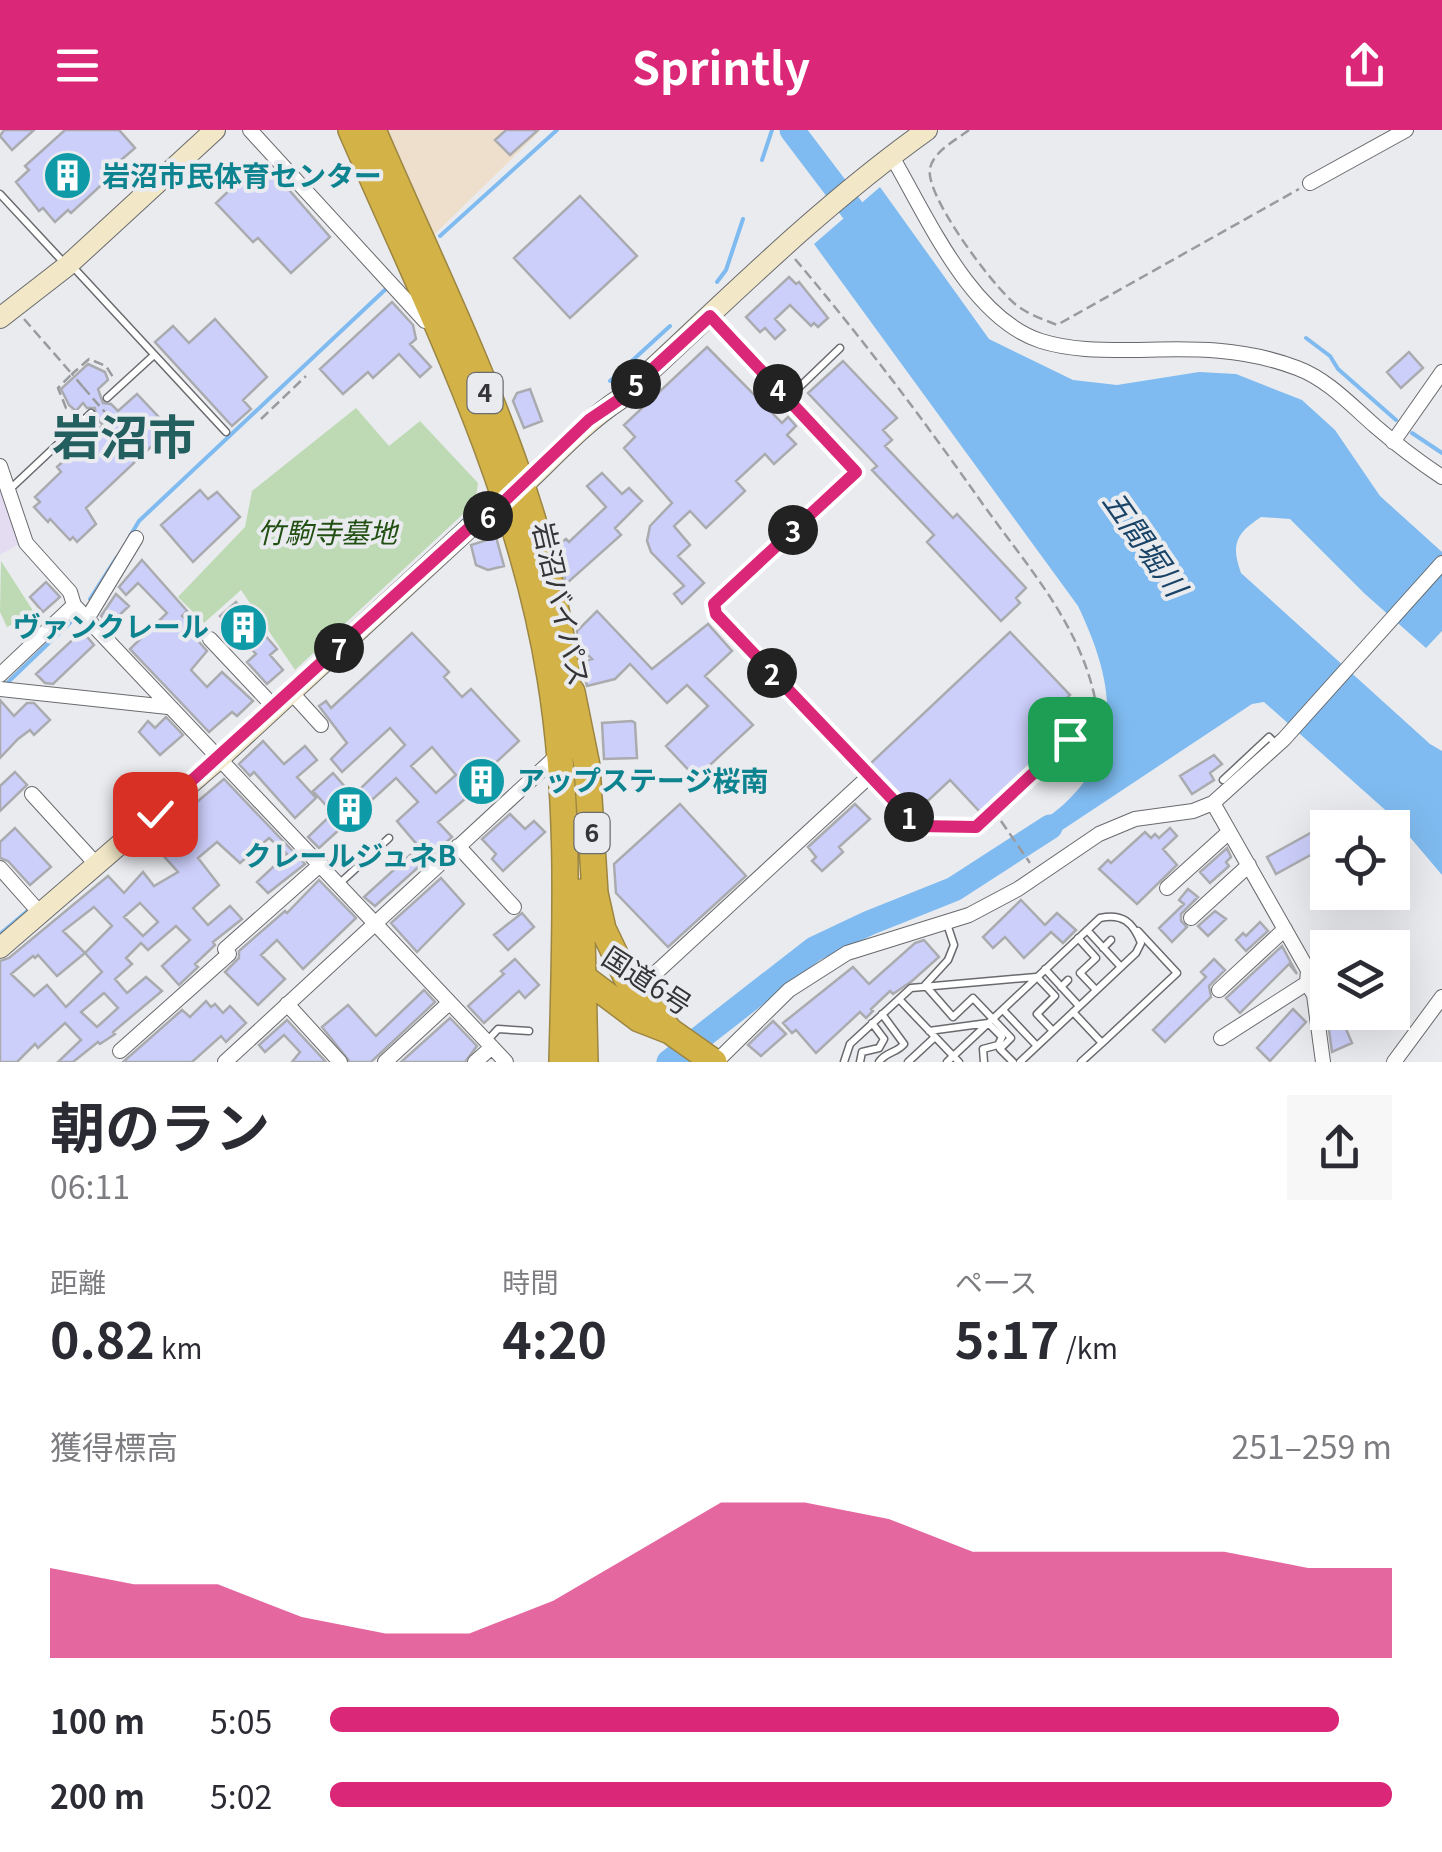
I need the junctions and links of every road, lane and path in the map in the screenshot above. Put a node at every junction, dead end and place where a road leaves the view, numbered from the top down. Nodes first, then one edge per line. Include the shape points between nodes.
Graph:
1 (215, 130) edge
2 (250, 130) edge
3 (352, 130) edge
4 (373, 130) edge
5 (927, 130) edge
6 (968, 130) edge
7 (1406, 130) edge
8 (885, 160) junction
9 (1310, 183) joint
10 (0, 194) edge
11 (789, 242) junction
12 (68, 265) junction
13 (10, 316) edge
14 (710, 316) junction
15 (436, 322) junction
16 (840, 348) dead end
17 (154, 354) junction
18 (1442, 372) edge
19 (73, 376) junction
20 (306, 376) dead end
21 (114, 378) dead end
22 (107, 398) dead end
23 (787, 398) junction
24 (91, 413) dead end
25 (77, 414) dead end
26 (110, 418) dead end
27 (261, 419) dead end
28 (226, 432) dead end
29 (1393, 442) junction
30 (0, 466) edge
31 (1442, 476) edge
32 (9, 490) junction
33 (514, 493) junction
34 (136, 538) dead end
35 (1442, 563) edge
36 (74, 606) junction
37 (88, 619) junction
38 (210, 638) dead end
39 (567, 667) junction
40 (0, 675) edge
41 (0, 689) edge
42 (292, 692) junction
43 (270, 703) junction
44 (168, 707) junction
45 (1098, 717) dead end
46 (320, 725) dead end
47 (1070, 739) dead end
48 (1280, 742) junction
49 (560, 752) junction
50 (216, 753) junction
51 (1223, 780) dead end
52 (863, 782) dead end
53 (32, 794) dead end
54 (1213, 803) junction
55 (993, 812) junction
56 (1230, 832) junction
57 (390, 838) dead end
58 (458, 846) junction
59 (1027, 858) dead end
60 (92, 860) junction
61 (321, 864) junction
62 (1248, 865) junction
63 (0, 868) edge
64 (339, 884) junction
65 (1167, 888) dead end
66 (514, 907) dead end
67 (36, 908) junction
68 (1191, 918) dead end
69 (376, 921) junction
70 (1130, 923) junction
71 (947, 924) junction
72 (1285, 929) junction
73 (1087, 930) junction
74 (564, 938) junction
75 (1078, 938) junction
76 (1111, 940) dead end
77 (0, 948) edge
78 (1103, 948) junction
79 (1121, 967) junction
80 (1045, 969) junction
81 (1037, 977) junction
82 (1068, 980) dead end
83 (586, 981) junction
84 (1308, 983) junction
85 (924, 985) junction
86 (1061, 987) junction
87 (1096, 990) junction
88 (1218, 990) dead end
89 (636, 991) junction
90 (1442, 997) edge
91 (899, 999) junction
92 (449, 1003) junction
93 (287, 1004) junction
94 (1076, 1009) junction
95 (1002, 1010) junction
96 (882, 1014) junction
97 (639, 1020) junction
98 (990, 1021) junction
99 (872, 1024) junction
100 (529, 1031) dead end
101 (670, 1031) junction
102 (1053, 1031) junction
103 (932, 1034) junction
104 (1222, 1038) dead end
105 (1102, 1042) junction
106 (489, 1044) junction
107 (1037, 1046) junction
108 (120, 1051) dead end
109 (585, 1052) edge
110 (711, 1060) edge
111 (953, 1060) edge
112 (338, 1061) edge
113 (225, 1062) edge
114 (385, 1062) edge
115 (476, 1062) edge
116 (506, 1062) edge
117 (562, 1062) edge
118 (844, 1062) edge
119 (860, 1062) edge
120 (879, 1062) edge
121 (908, 1062) edge
122 (984, 1062) edge
123 (1016, 1062) edge
124 (1081, 1062) edge
125 (1323, 1062) edge
126 (1394, 1062) edge

1 - 12 street
2 - 15 street via 425,321
3 - 15 highway, 岩沼バイパス / 4
4 - 33 highway, 岩沼バイパス / 4 via 465,342
5 - 8 street
6 - 9 path via 934,158 930,181 998,290 1020,309 1057,325
7 - 9 street
8 - 11 street
8 - 29 street via 964,278 1020,332 1084,350 1192,347 1267,359 1320,378
10 - 12 lane
11 - 14 street
11 - 45 path via 1068,624 1094,686
12 - 13 street
12 - 17 lane
13 - 19 path
14 - 23 lane
14 - 33 street
15 - 33 highway, 岩沼バイパス / 4
16 - 23 lane
17 - 22 lane
17 - 28 lane
18 - 29 street
19 - 21 path via 88,359
19 - 25 path via 58,388 66,408
19 - 26 path, bridge
20 - 27 path
23 - 55 lane via 856,472 714,604 716,614 918,826 976,827
24 - 32 lane
29 - 31 street
30 - 32 street
32 - 36 street via 26,544 70,592
33 - 39 highway, 岩沼バイパス / 4
33 - 42 street
33 - 49 highway, 岩沼バイパス / 4
34 - 37 street
35 - 48 street
36 - 37 street
36 - 40 street
37 - 44 street
38 - 43 street
39 - 83 highway, 岩沼バイパス / 4
39 - 89 highway, 6 via 586,766 599,911 609,946
41 - 44 street
42 - 43 street
42 - 46 street
43 - 50 street
44 - 50 street
47 - 55 lane
48 - 51 lane via 1269,737
48 - 54 street
49 - 58 street
49 - 74 highway, 岩沼バイパス / 4
50 - 60 street
50 - 61 street
52 - 89 street
53 - 60 street
54 - 56 street
54 - 71 street via 1134,819 1100,834 1018,889
55 - 59 path
56 - 62 street
56 - 65 street
57 - 64 lane
58 - 66 street
58 - 69 street
60 - 67 street
61 - 64 street
61 - 108 street
62 - 68 street
62 - 72 street
63 - 67 street
64 - 69 street
67 - 77 street
69 - 92 street
69 - 93 street
70 - 73 lane via 1114,915
70 - 79 lane via 1141,942
70 - 105 lane via 1177,973
71 - 85 lane via 954,945
71 - 110 street via 848,952 789,990
72 - 84 street via 1308,970
72 - 88 street
73 - 75 lane
73 - 78 lane
74 - 83 highway, 国道6号 / 6
74 - 117 highway, 岩沼バイパス / 4
75 - 80 lane
75 - 87 lane via 1096,958 1080,973
76 - 78 lane
78 - 79 lane
79 - 87 lane
80 - 81 lane
80 - 86 lane
81 - 85 lane
81 - 95 lane
81 - 102 lane via 1055,996 1036,1014
82 - 86 lane
83 - 97 highway, 国道6号 / 6
83 - 109 highway, 岩沼バイパス / 4
84 - 104 street
84 - 125 street
85 - 91 lane
85 - 98 lane via 953,1017 974,998
86 - 94 lane
87 - 94 lane
89 - 101 highway, 6
90 - 126 street
91 - 96 lane
91 - 103 lane
92 - 106 street
92 - 114 street
93 - 112 street
93 - 113 street
94 - 102 lane
94 - 105 lane
95 - 98 lane
95 - 107 lane
96 - 99 lane
96 - 120 lane via 904,1044
97 - 101 highway, 国道6号 / 6
97 - 109 highway via 616,1012 600,1019
98 - 103 lane
98 - 111 lane
98 - 122 lane via 1002,1037 983,1049
98 - 123 lane via 1011,1038 1000,1049
99 - 118 lane via 850,1044
99 - 119 lane via 884,1039 879,1048 862,1052
100 - 106 lane via 498,1029
101 - 110 highway, 国道6号 / 6
102 - 107 lane
103 - 111 lane
103 - 121 lane
105 - 124 lane
106 - 115 street
106 - 116 street
107 - 123 lane

